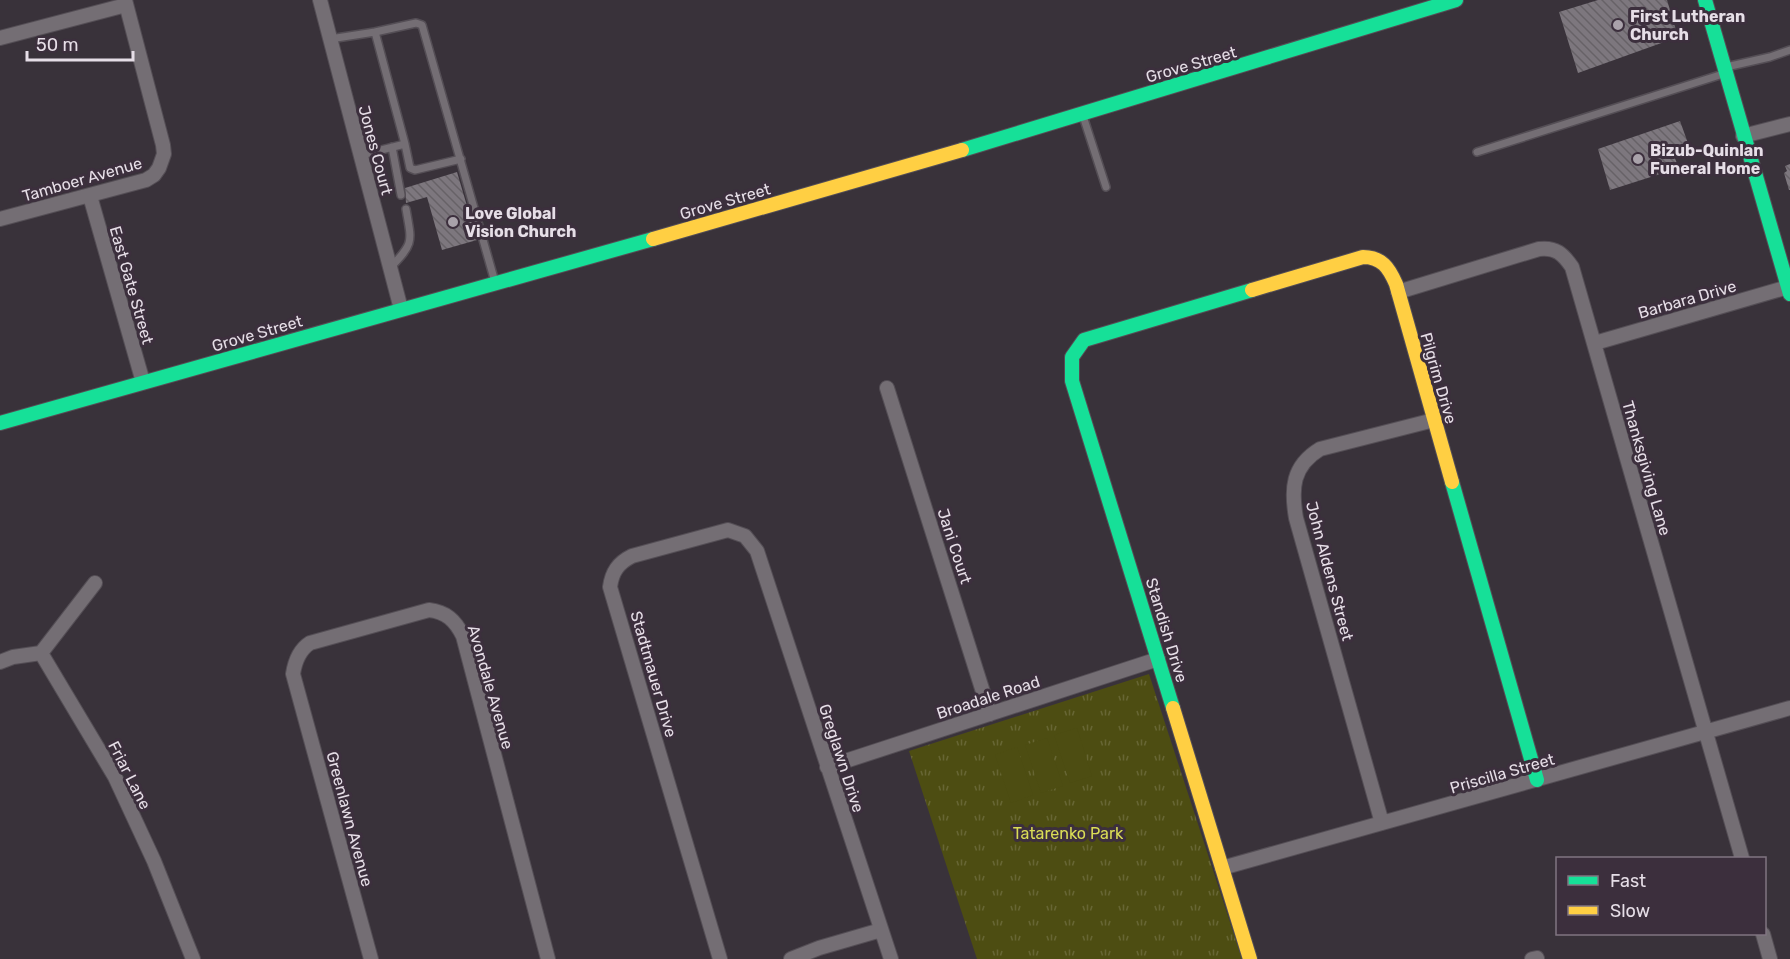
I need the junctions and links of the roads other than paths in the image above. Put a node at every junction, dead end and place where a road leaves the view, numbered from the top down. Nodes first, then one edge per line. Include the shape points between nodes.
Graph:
1 (320, 0) edge
2 (1456, 0) edge
3 (1705, 0) edge
4 (126, 3) edge
5 (375, 32) junction
6 (0, 38) edge
7 (330, 39) junction
8 (1790, 50) edge
9 (1725, 70) junction
10 (1082, 114) junction
11 (1790, 124) edge
12 (1743, 136) junction
13 (405, 144) junction
14 (392, 147) junction
15 (1477, 152) dead end
16 (361, 155) junction
17 (461, 159) junction
18 (1106, 187) dead end
19 (401, 195) dead end
20 (90, 196) junction
21 (406, 209) dead end
22 (0, 219) edge
23 (390, 268) junction
24 (495, 283) junction
25 (1789, 291) edge
26 (1398, 292) junction
27 (401, 309) junction
28 (1110, 331) joint
29 (1595, 343) junction
30 (143, 382) junction
31 (887, 388) dead end
32 (1434, 420) junction
33 (0, 423) edge
34 (762, 567) joint
35 (94, 583) dead end
36 (41, 653) junction
37 (1158, 659) junction
38 (0, 662) edge
39 (297, 688) joint
40 (1790, 708) edge
41 (990, 714) junction
42 (1705, 732) junction
43 (828, 767) junction
44 (1536, 780) junction
45 (1382, 823) junction
46 (1742, 857) edge
47 (1222, 868) junction
48 (881, 930) junction
49 (1764, 935) edge
50 (193, 959) edge
51 (371, 959) edge
52 (548, 959) edge
53 (720, 959) edge
54 (791, 959) edge
55 (891, 959) edge
56 (1250, 959) edge
57 (1770, 959) edge

1 - 7 street, Jones Court
2 - 10 street, Grove Street
3 - 9 street
4 - 6 street
4 - 20 street, Tamboer Avenue via 164,154 154,175
5 - 7 lane
5 - 13 lane
5 - 17 lane via 416,22 422,25
7 - 16 street, Jones Court
8 - 9 lane
9 - 12 street
9 - 15 lane
10 - 18 lane
10 - 24 street, Grove Street
11 - 12 street
12 - 25 street
13 - 14 lane
13 - 17 lane via 410,168 415,170
14 - 16 lane
14 - 19 lane
16 - 23 street, Jones Court
17 - 24 lane
20 - 22 street, Tamboer Avenue
20 - 30 street, East Gate Street
21 - 23 lane via 410,245
23 - 27 street, Jones Court
24 - 27 street, Grove Street
25 - 29 street, Barbara Drive
26 - 28 street, Pilgrim Drive via 1390,268 1371,256 1363,257
26 - 29 street, Thanksgiving Lane via 1539,249 1554,249 1572,267
26 - 32 street, Pilgrim Drive
27 - 30 street, Grove Street
28 - 37 street, Standish Drive via 1084,340 1071,363 1072,381
29 - 42 street, Thanksgiving Lane
30 - 33 street, Grove Street
31 - 41 street, Jani Court
32 - 44 street, Pilgrim Drive
32 - 45 street, John Aldens Street via 1320,449 1307,457 1294,483 1296,518
34 - 43 street, Greglawn Drive
34 - 53 street, Stadtmauer Drive via 757,551 745,536 720,530 632,556 611,577 610,587
35 - 36 street
36 - 38 street
36 - 50 street, Friar Lane via 115,777
37 - 41 street, Broadale Road
37 - 47 street, Standish Drive
39 - 51 street, Greenlawn Avenue
39 - 52 street, Avondale Avenue via 294,663 310,643 429,610 452,619 463,636
40 - 42 street, Priscilla Street
41 - 43 street, Broadale Road
42 - 44 street, Priscilla Street
42 - 46 street, Thanksgiving Lane
43 - 48 street, Greglawn Drive
44 - 45 street, Priscilla Street
45 - 47 street, Priscilla Street
47 - 56 street, Standish Drive
48 - 54 street
48 - 55 street, Greglawn Drive
49 - 57 street

